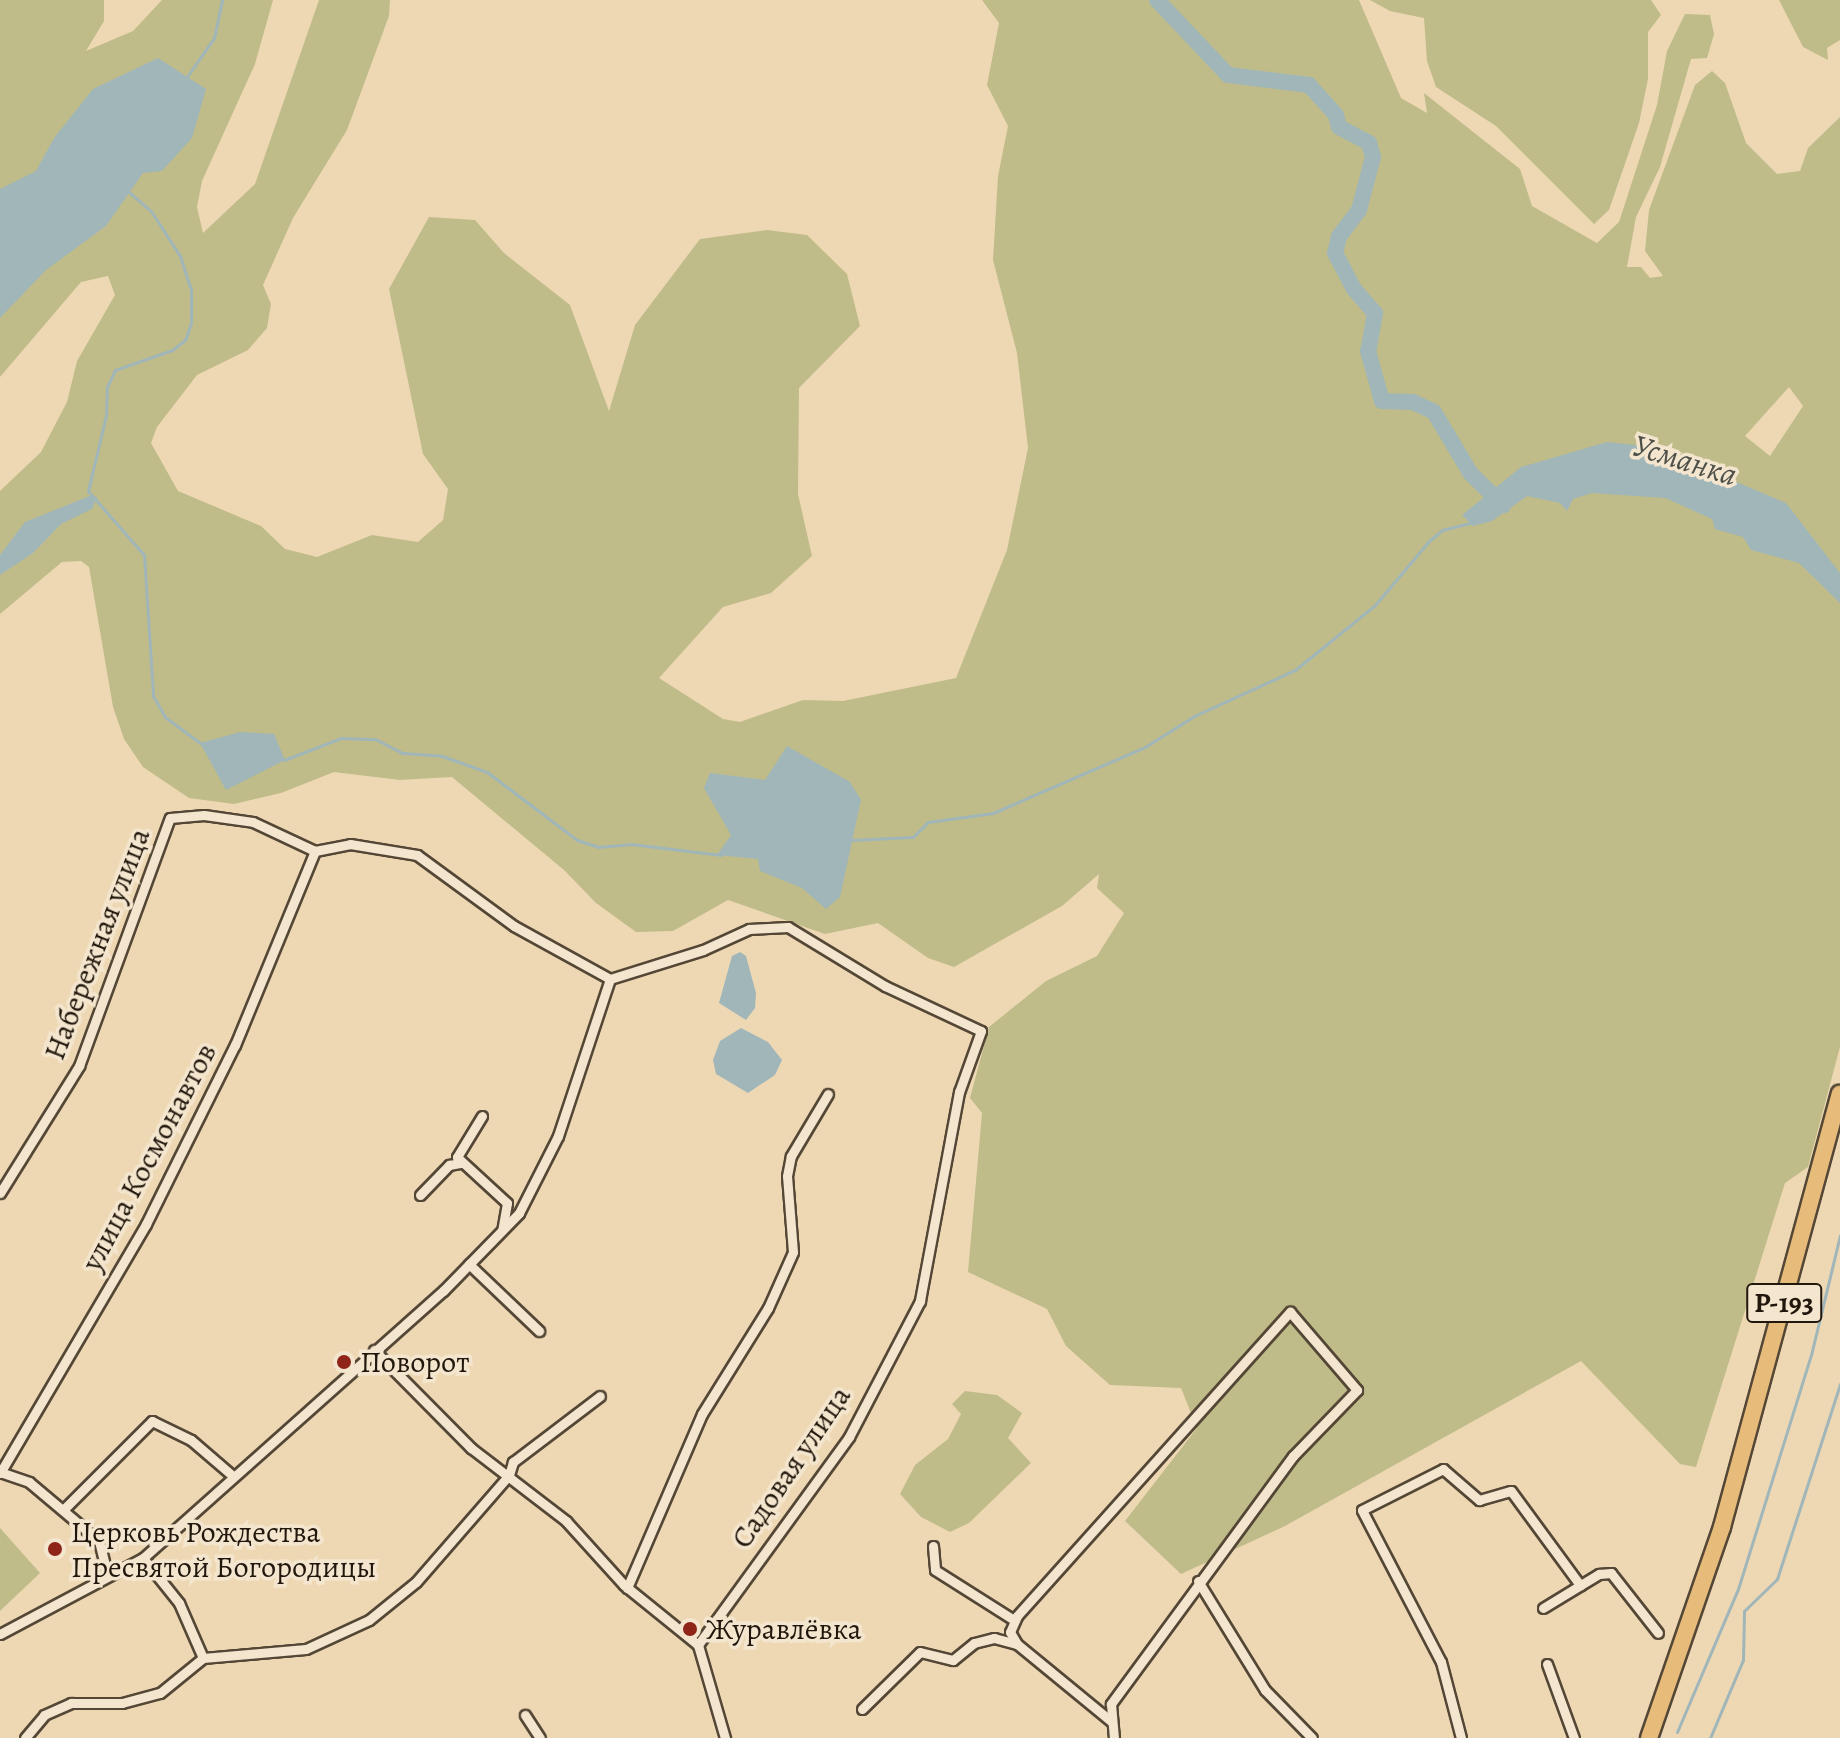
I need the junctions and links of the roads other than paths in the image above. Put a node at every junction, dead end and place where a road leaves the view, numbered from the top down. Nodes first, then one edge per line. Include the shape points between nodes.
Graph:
1 (315, 851) junction
2 (610, 979) junction
3 (828, 1094) dead end
4 (1840, 1094) edge
5 (482, 1116) dead end
6 (460, 1163) junction
7 (0, 1193) edge
8 (420, 1195) dead end
9 (502, 1230) junction
10 (469, 1264) junction
11 (539, 1331) dead end
12 (374, 1350) junction
13 (600, 1396) dead end
14 (1, 1472) edge
15 (509, 1475) junction
16 (233, 1476) junction
17 (63, 1510) junction
18 (933, 1546) dead end
19 (143, 1558) junction
20 (108, 1576) junction
21 (1198, 1581) junction
22 (1580, 1585) junction
23 (627, 1588) junction
24 (1543, 1608) dead end
25 (1014, 1620) junction
26 (1658, 1633) dead end
27 (0, 1634) edge
28 (1017, 1644) junction
29 (698, 1645) junction
30 (203, 1658) junction
31 (1547, 1664) dead end
32 (862, 1709) dead end
33 (525, 1715) dead end
34 (1112, 1722) junction
35 (25, 1738) edge
36 (540, 1738) edge
37 (725, 1738) edge
38 (1114, 1738) edge
39 (1312, 1738) edge
40 (1461, 1738) edge
41 (1574, 1738) edge
42 (1649, 1738) edge

1 - 2 street via 350,844 417,855 514,926
1 - 7 street, Набережная улица via 253,822 204,815 170,818 79,1066
1 - 14 street, улица Космонавтов via 215,1087 146,1224
2 - 9 street via 558,1136 519,1213
2 - 29 street, Садовая улица via 703,950 749,929 788,927 885,986 981,1031 959,1092 920,1301 849,1437
3 - 23 street via 791,1156 787,1176 793,1252 768,1308 702,1414
4 - 42 highway, Р-193 via 1722,1527
5 - 6 street via 457,1152
6 - 8 street via 449,1165
6 - 9 street via 507,1203
9 - 10 street
10 - 11 street
10 - 12 street
12 - 15 street via 471,1448
12 - 16 street
13 - 15 street via 513,1462
14 - 17 street via 29,1482
15 - 23 street via 566,1521
15 - 30 street via 416,1582 369,1620 306,1649
16 - 17 street via 191,1440 152,1421
16 - 19 street
17 - 20 street via 99,1541
18 - 25 street via 935,1570
19 - 20 street
19 - 30 street via 179,1603
20 - 27 street
21 - 25 street via 1293,1456 1357,1390 1290,1312
21 - 34 street via 1111,1704
21 - 39 street via 1265,1690
22 - 24 street
22 - 26 street via 1611,1573
22 - 40 street via 1511,1491 1479,1500 1443,1469 1362,1510 1441,1662
23 - 29 street
25 - 28 street via 1010,1632
28 - 32 street via 994,1638 974,1643 953,1660 920,1652
28 - 34 street
29 - 37 street
30 - 35 street via 160,1693 122,1703 71,1703 44,1715
31 - 41 street
33 - 36 street
34 - 38 street

